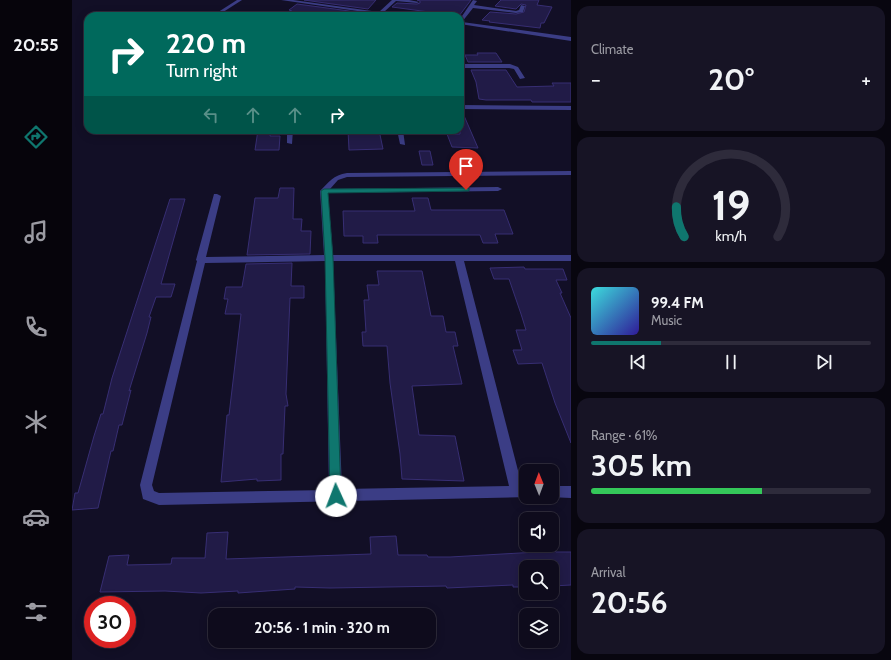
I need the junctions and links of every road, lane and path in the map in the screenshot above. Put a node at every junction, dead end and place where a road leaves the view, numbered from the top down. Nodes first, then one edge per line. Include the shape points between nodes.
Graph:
1 (240, 0) edge
2 (283, 0) edge
3 (312, 0) edge
4 (476, 0) edge
5 (417, 2) dead end
6 (307, 3) junction
7 (471, 6) junction
8 (523, 6) dead end
9 (220, 12) edge
10 (373, 12) edge
11 (381, 12) edge
12 (464, 16) edge
13 (464, 23) edge
14 (571, 39) edge
15 (464, 66) edge
16 (522, 78) dead end
17 (464, 108) edge
18 (571, 108) edge
19 (290, 134) edge
20 (401, 134) edge
21 (290, 143) dead end
22 (403, 144) dead end
23 (571, 173) edge
24 (498, 189) dead end
25 (324, 191) junction
26 (217, 196) dead end
27 (329, 258) junction
28 (459, 258) junction
29 (571, 258) edge
30 (200, 260) junction
31 (519, 484) edge
32 (519, 492) edge
33 (559, 492) edge
34 (571, 492) edge
35 (336, 496) junction

1 - 9 street
2 - 6 street
3 - 6 street
4 - 7 street
5 - 11 street via 394,0
6 - 10 street
7 - 8 street via 516,12 521,11
7 - 12 street
13 - 14 street
15 - 16 street via 510,66 516,68
17 - 18 street
19 - 21 street
20 - 22 street
23 - 25 street via 347,176 334,179
24 - 25 street
25 - 27 street
26 - 30 street
27 - 28 street
27 - 30 street
27 - 35 street
28 - 29 street
28 - 31 street
30 - 35 street via 146,485 148,495 159,499
32 - 35 street
33 - 34 street

